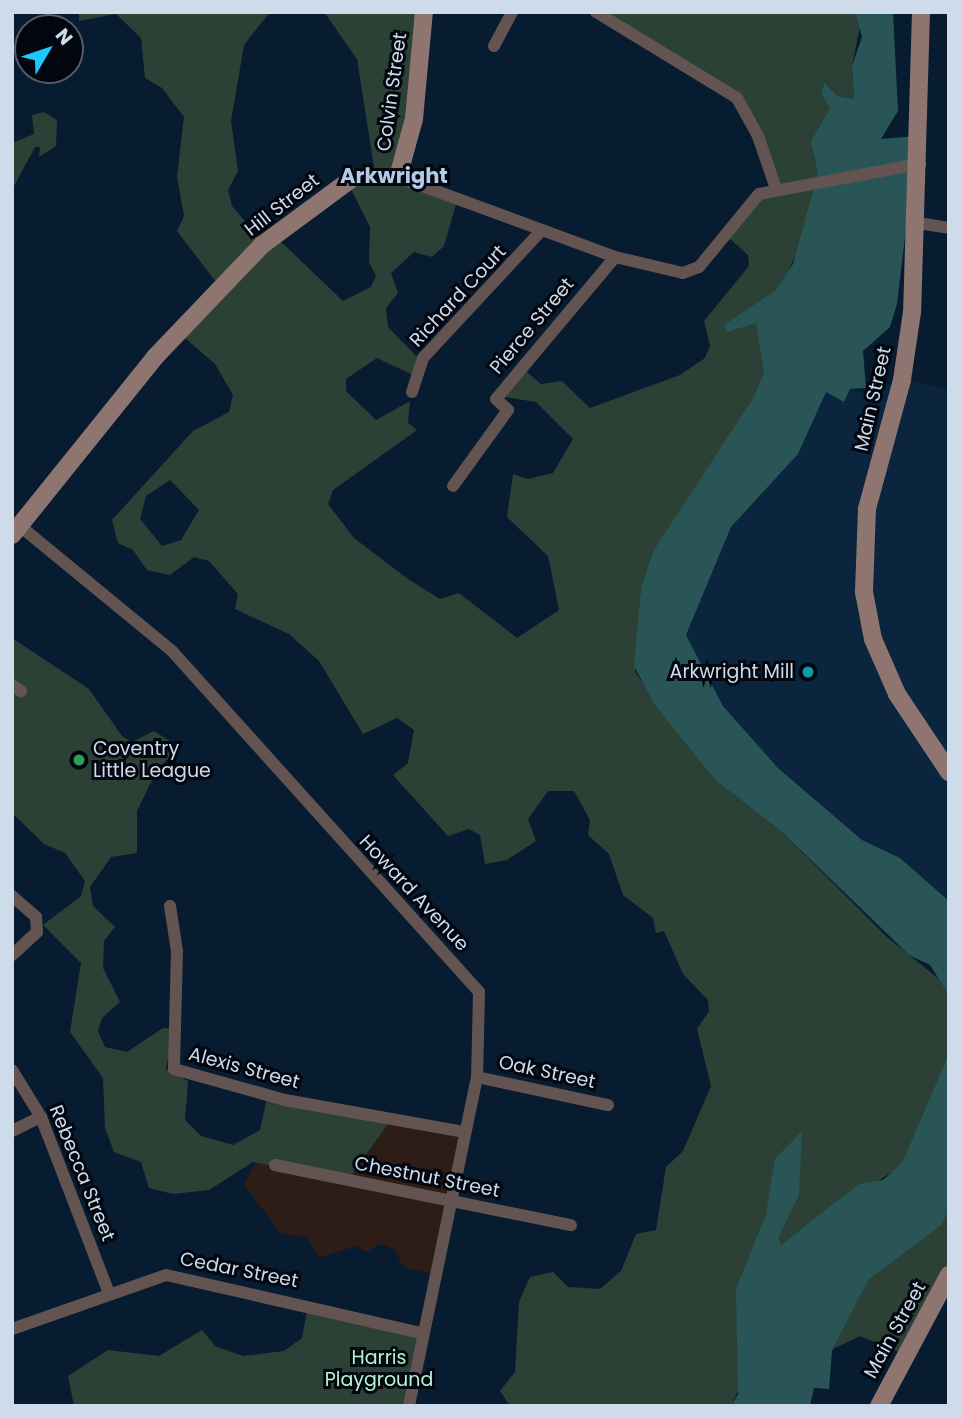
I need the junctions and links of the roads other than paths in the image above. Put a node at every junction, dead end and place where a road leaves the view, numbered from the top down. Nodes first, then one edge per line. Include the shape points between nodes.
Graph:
1 (424, 12) edge
2 (512, 12) edge
3 (596, 12) edge
4 (921, 12) edge
5 (494, 46) dead end
6 (920, 164) junction
7 (398, 177) junction
8 (776, 189) junction
9 (918, 223) junction
10 (949, 228) edge
11 (541, 231) junction
12 (615, 257) junction
13 (412, 392) dead end
14 (453, 486) dead end
15 (16, 530) edge
16 (949, 772) edge
17 (12, 896) edge
18 (170, 906) dead end
19 (12, 955) edge
20 (12, 1070) edge
21 (477, 1077) junction
22 (608, 1105) dead end
23 (41, 1117) junction
24 (12, 1131) edge
25 (465, 1132) junction
26 (275, 1165) dead end
27 (450, 1202) junction
28 (571, 1225) dead end
29 (949, 1275) edge
30 (109, 1293) junction
31 (12, 1329) edge
32 (422, 1333) junction
33 (409, 1406) edge
34 (879, 1406) edge

1 - 7 main road, Colvin Street via 414,119
2 - 5 street
3 - 8 street via 737,98
4 - 6 main road, Main Street
6 - 8 street via 881,167
6 - 9 main road, Main Street
7 - 11 street, Hill Street
7 - 15 main road, Hill Street via 354,177 262,245 155,357
8 - 12 street, Hill Street via 760,194 699,267 682,274
9 - 10 street
9 - 16 main road, Main Street via 902,380 867,509 864,592 873,639 897,694
11 - 12 street, Hill Street
11 - 13 street, Richard Court via 423,358
12 - 14 street, Pierce Street via 496,398 508,410
15 - 21 street, Howard Avenue via 172,651 479,992
17 - 19 street via 36,916 37,932
18 - 25 street, Alexis Street via 177,951 174,1069 285,1100
20 - 23 street, Rebecca Street
21 - 22 street, Oak Street
21 - 25 street, Howard Avenue
23 - 24 street
23 - 30 street, Rebecca Street
25 - 27 street, Howard Avenue
26 - 27 street, Chestnut Street
27 - 28 street, Chestnut Street
27 - 32 street, Howard Avenue
29 - 34 main road, Main Street
30 - 31 street, Cedar Street
30 - 32 street, Cedar Street via 166,1275
32 - 33 street, Howard Avenue

